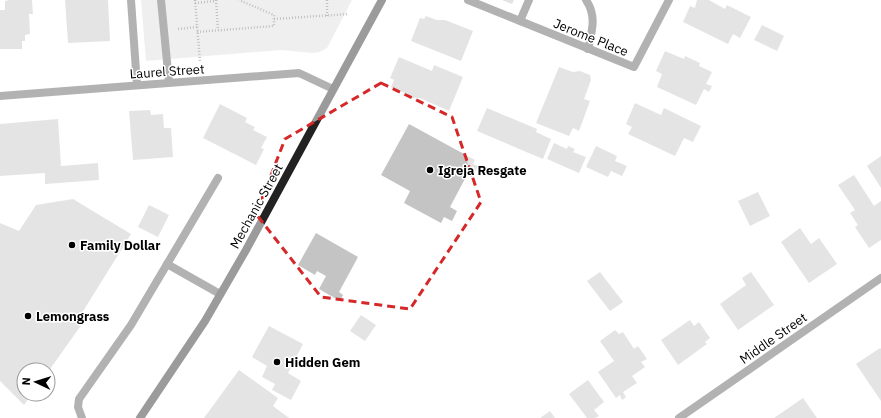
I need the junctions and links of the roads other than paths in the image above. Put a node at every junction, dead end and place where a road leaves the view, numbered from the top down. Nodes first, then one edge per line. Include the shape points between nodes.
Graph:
1 (131, 0) edge
2 (161, 0) edge
3 (382, 0) edge
4 (468, 0) edge
5 (529, 0) edge
6 (586, 0) edge
7 (669, 0) edge
8 (520, 21) junction
9 (588, 48) junction
10 (169, 82) junction
11 (137, 85) junction
12 (333, 89) junction
13 (0, 96) edge
14 (218, 178) dead end
15 (167, 264) junction
16 (881, 278) edge
17 (220, 294) junction
18 (82, 418) edge
19 (140, 418) edge
20 (679, 418) edge

1 - 11 street
2 - 10 street
3 - 12 main road, Mechanic Street
4 - 8 street, Jerome Place
5 - 8 street
6 - 9 street via 594,14
7 - 9 street, Jerome Place via 634,67
8 - 9 street, Jerome Place
10 - 11 street, Laurel Street
10 - 12 street, Laurel Street via 299,73
11 - 13 street, Laurel Street
12 - 17 main road, Mechanic Street
14 - 15 street
15 - 17 street
15 - 18 street via 115,349 79,399 78,408
16 - 20 street, Middle Street
17 - 19 main road, Mechanic Street via 178,364

